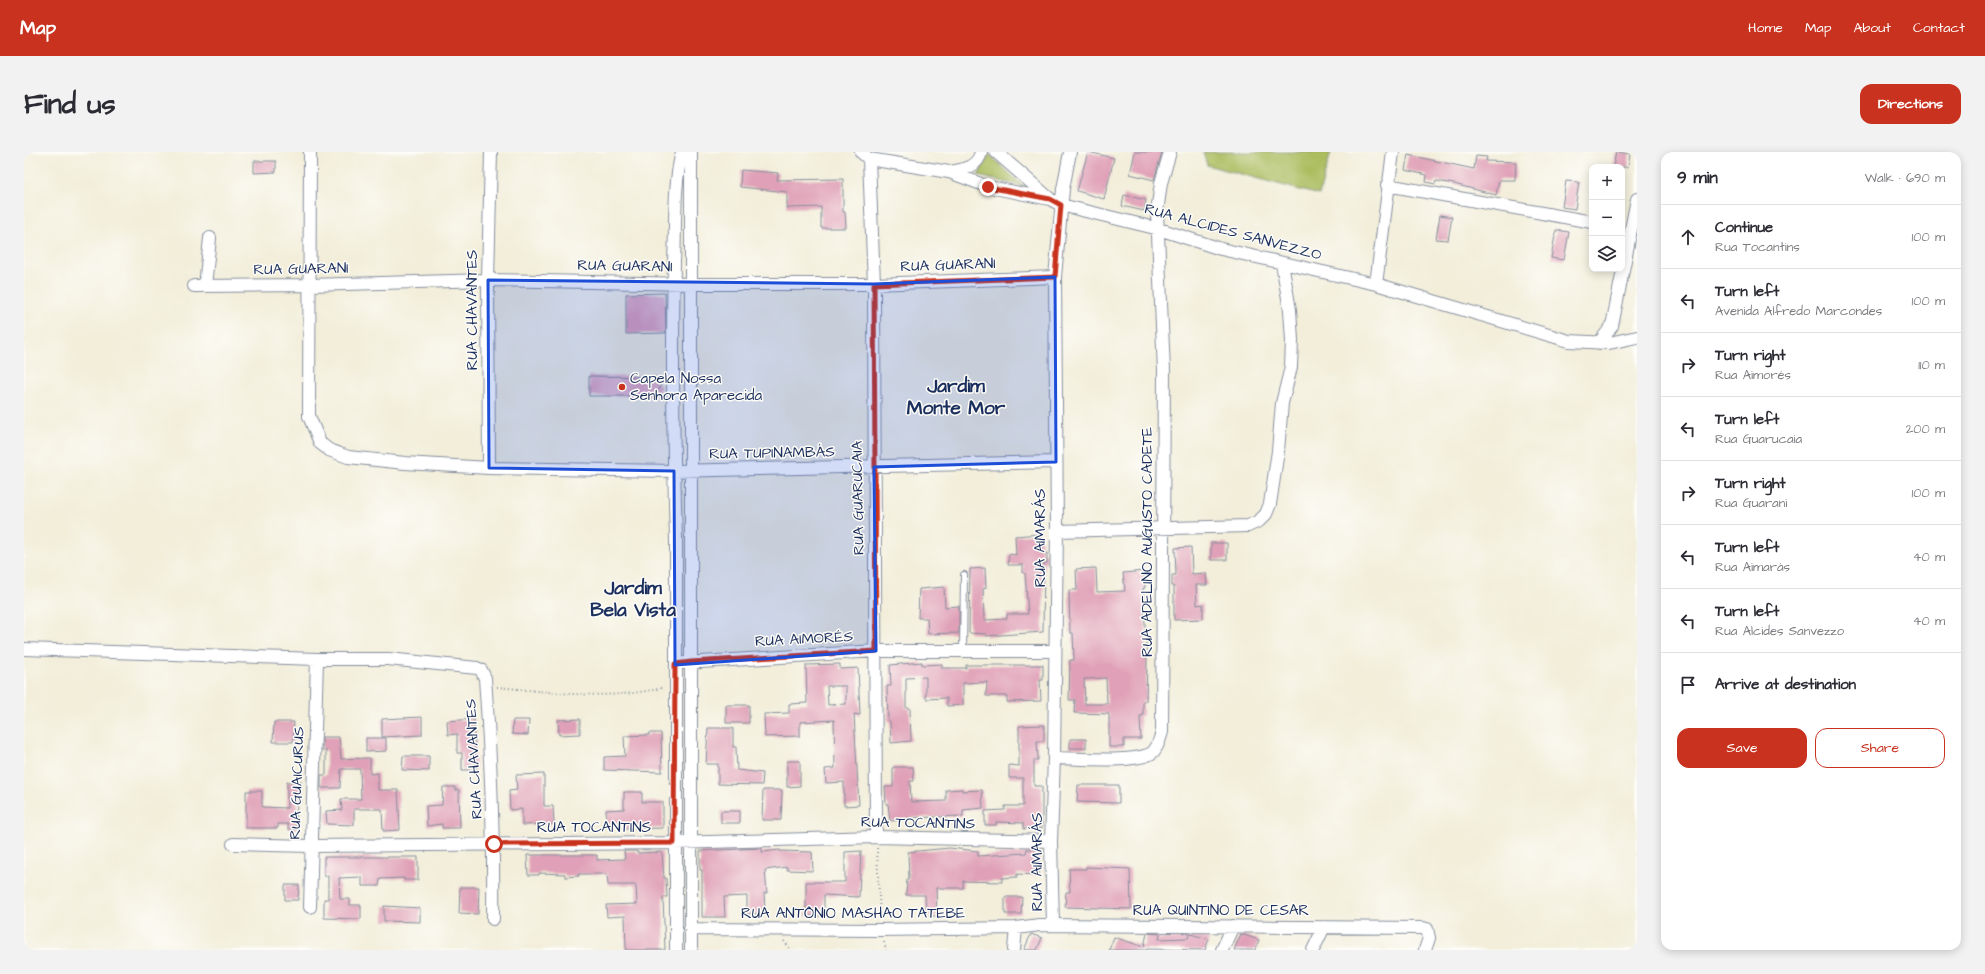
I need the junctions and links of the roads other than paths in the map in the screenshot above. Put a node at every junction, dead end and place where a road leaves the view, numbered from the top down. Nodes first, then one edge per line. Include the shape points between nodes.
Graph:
1 (310, 152) edge
2 (491, 152) edge
3 (682, 152) edge
4 (691, 152) edge
5 (981, 152) edge
6 (996, 152) edge
7 (1070, 152) edge
8 (1170, 152) edge
9 (1393, 152) edge
10 (865, 156) edge
11 (949, 172) junction
12 (1387, 184) junction
13 (1050, 199) junction
14 (1637, 199) edge
15 (1061, 205) junction
16 (1589, 221) edge
17 (1626, 228) edge
18 (1159, 229) junction
19 (210, 238) dead end
20 (1282, 263) junction
21 (1055, 277) junction
22 (488, 280) junction
23 (674, 283) junction
24 (692, 284) junction
25 (874, 284) junction
26 (1376, 284) junction
27 (309, 285) junction
28 (1637, 337) edge
29 (1599, 343) junction
30 (1056, 462) junction
31 (874, 467) junction
32 (489, 468) junction
33 (674, 471) junction
34 (692, 471) junction
35 (1164, 528) junction
36 (1057, 531) junction
37 (964, 575) dead end
38 (24, 649) edge
39 (1054, 650) junction
40 (876, 651) junction
41 (963, 651) junction
42 (317, 659) junction
43 (691, 662) junction
44 (675, 664) junction
45 (1054, 758) junction
46 (876, 837) junction
47 (1051, 841) junction
48 (690, 842) junction
49 (674, 843) junction
50 (233, 844) dead end
51 (494, 844) junction
52 (311, 846) junction
53 (310, 907) dead end
54 (494, 919) dead end
55 (1053, 925) junction
56 (1232, 926) junction
57 (1324, 927) junction
58 (1016, 928) junction
59 (690, 929) junction
60 (676, 950) edge
61 (691, 950) edge
62 (1014, 950) edge
63 (1222, 950) edge
64 (1313, 950) edge
65 (1425, 950) edge

1 - 27 street
2 - 22 street, RUA CHAVANTES
3 - 23 street via 677,182
4 - 24 street
5 - 11 street via 977,162 970,167
6 - 13 street
7 - 15 street, RUA AIMARÁS
8 - 18 street, RUA ADELINO AUGUSTO CADETE via 1158,201
9 - 12 street
10 - 11 street, RUA ALCIDES SANVEZZO
10 - 25 street, RUA GUARUCAIA
11 - 13 street, RUA ALCIDES SANVEZZO via 988,187
12 - 16 street
12 - 26 street
13 - 15 street, RUA ALCIDES SANVEZZO
14 - 17 street
15 - 18 street, RUA ALCIDES SANVEZZO
15 - 21 street, RUA AIMARÁS
17 - 29 street via 1612,326
18 - 20 street, RUA ALCIDES SANVEZZO via 1221,249
18 - 35 street, RUA ADELINO AUGUSTO CADETE via 1164,371
19 - 27 street, RUA GUARANI via 200,286
20 - 26 street, RUA ALCIDES SANVEZZO
20 - 35 street via 1290,310 1291,367 1282,403 1278,451 1270,504 1266,514 1248,526
21 - 25 street, RUA GUARANI
21 - 30 street, RUA AIMARÁS
22 - 23 street, RUA GUARANI
22 - 27 street, RUA GUARANI
22 - 32 street, RUA CHAVANTES
23 - 24 street, RUA GUARANI
23 - 33 street
24 - 25 street, RUA GUARANI
24 - 34 street
25 - 31 street, RUA GUARUCAIA
26 - 29 street, RUA ALCIDES SANVEZZO via 1569,341
27 - 32 street, RUA TUPINAMBÁS via 310,416 320,443 329,450 348,457
28 - 29 street, RUA ALCIDES SANVEZZO
30 - 31 street, RUA TUPINAMBÁS
30 - 36 street, RUA AIMARÁS
31 - 34 street, RUA TUPINAMBÁS
31 - 40 street, RUA GUARUCAIA
32 - 33 street, RUA TUPINAMBÁS
33 - 34 street, RUA TUPINAMBÁS
33 - 44 street
34 - 43 street
35 - 36 street
35 - 45 street, RUA ADELINO AUGUSTO CADETE via 1160,742 1153,752 1142,757
36 - 39 street, RUA AIMARÁS
37 - 41 lane
38 - 42 street
39 - 41 street, RUA AIMORÉS
39 - 45 street, RUA AIMARÁS
40 - 41 street, RUA AIMORÉS
40 - 43 street, RUA AIMORÉS
40 - 46 street, RUA GUARUCAIA
42 - 51 street, RUA CHAVANTES via 388,658 481,670 486,686
42 - 52 street, RUA GUAICURUS
43 - 44 street, RUA AIMORÉS
43 - 48 street
44 - 49 street
45 - 47 street, RUA AIMARÁS
46 - 47 street, RUA TOCANTINS
46 - 48 street, RUA TOCANTINS
47 - 55 street, RUA AIMARÁS
48 - 49 street, RUA TOCANTINS
48 - 59 street
49 - 51 street, RUA TOCANTINS
49 - 60 street
50 - 52 street, RUA TOCANTINS
51 - 52 street, RUA TOCANTINS
51 - 54 street, RUA CHAVANTES
52 - 53 street, RUA GUAICURUS
55 - 56 street, RUA QUINTINO DE CESAR
55 - 58 street, RUA QUINTINO DE CESAR
56 - 57 street, RUA QUINTINO DE CESAR
56 - 63 street
57 - 64 street
57 - 65 street, RUA QUINTINO DE CESAR via 1427,929 1429,938
58 - 59 street, RUA ANTÔNIO MASHAO TATEBE
58 - 62 street
59 - 61 street

